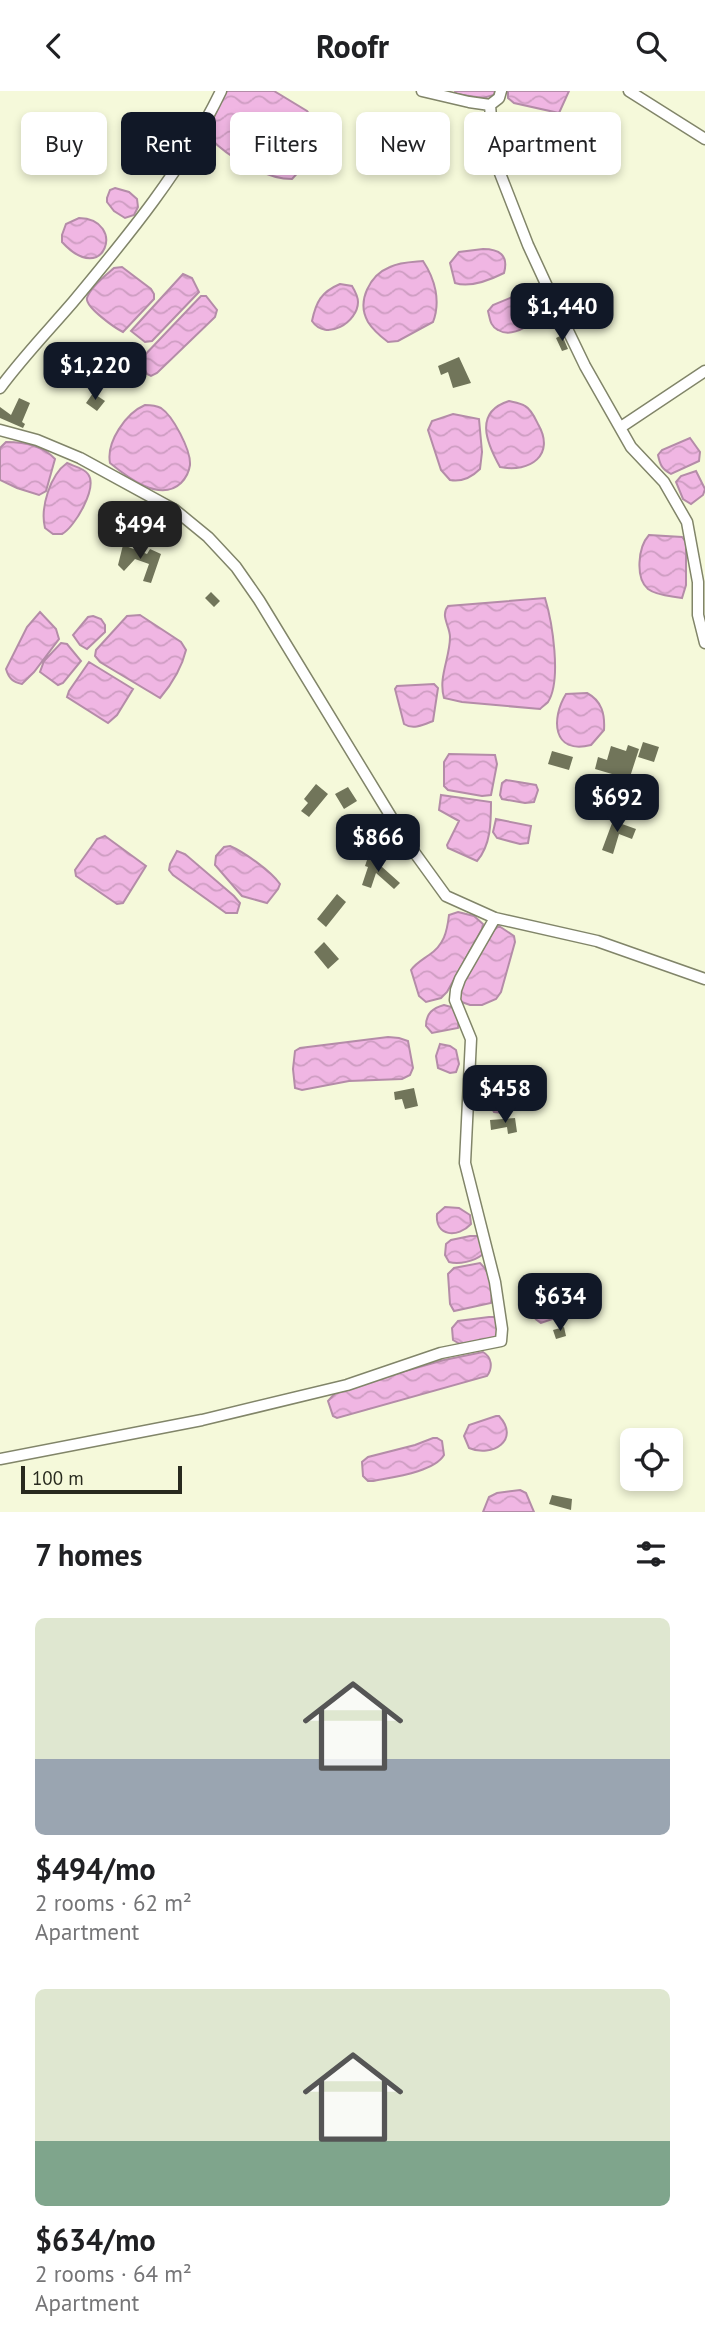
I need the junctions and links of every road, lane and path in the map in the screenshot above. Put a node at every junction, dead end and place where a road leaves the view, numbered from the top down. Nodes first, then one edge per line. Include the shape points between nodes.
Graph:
1 (221, 91) edge
2 (422, 91) edge
3 (501, 91) edge
4 (629, 91) edge
5 (491, 105) junction
6 (705, 139) edge
7 (705, 371) edge
8 (0, 389) edge
9 (621, 427) junction
10 (0, 431) edge
11 (705, 643) edge
12 (495, 918) junction
13 (705, 979) edge
14 (0, 1459) edge

1 - 8 street via 188,151 132,227
2 - 5 street
3 - 5 street
4 - 6 street
5 - 9 street via 495,158 505,191 585,366
7 - 9 street
9 - 11 street via 631,447 664,482 687,522
10 - 12 street via 37,439 80,458 175,510 208,537 259,600 434,882 446,897
12 - 13 street via 597,941
12 - 14 street via 460,979 455,1000 471,1039 465,1163 495,1282 501,1342 442,1353 347,1385 202,1420

